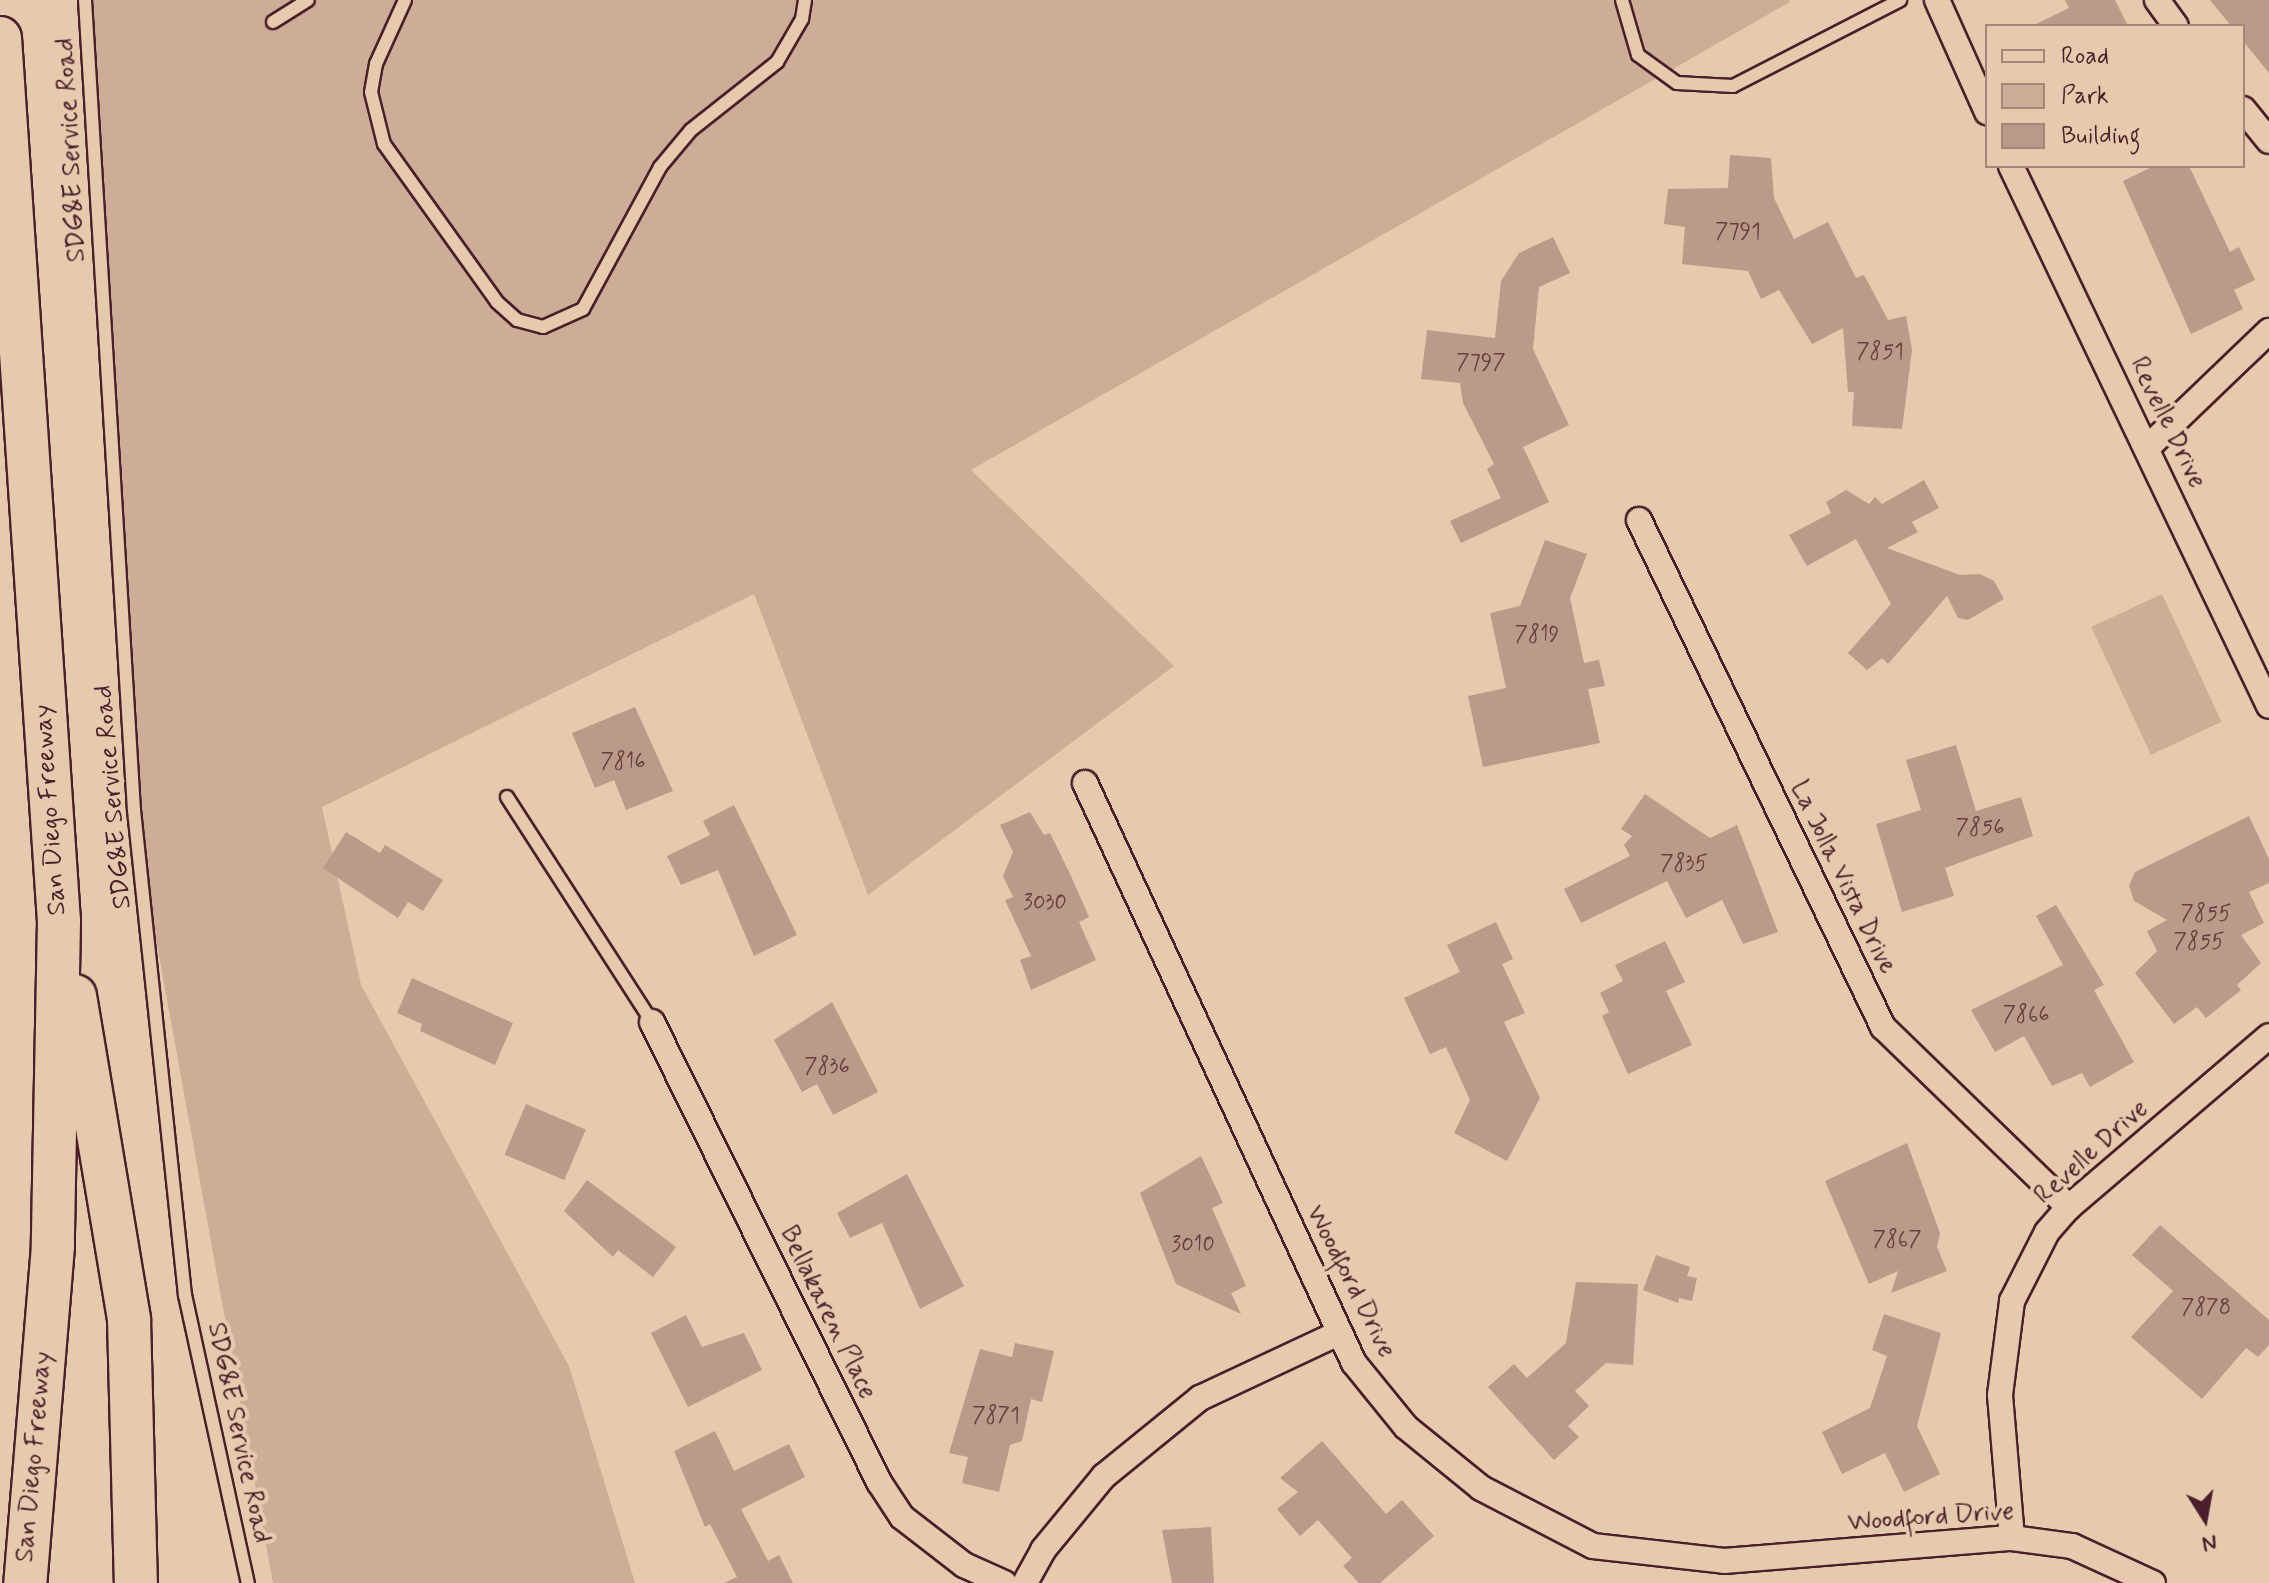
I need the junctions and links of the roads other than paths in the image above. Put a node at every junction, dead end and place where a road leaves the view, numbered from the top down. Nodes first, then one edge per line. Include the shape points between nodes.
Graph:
1 (85, 0) edge
2 (308, 0) edge
3 (405, 0) edge
4 (805, 0) edge
5 (1622, 0) edge
6 (1900, 0) edge
7 (1937, 0) edge
8 (2157, 0) edge
9 (273, 22) dead end
10 (2175, 24) edge
11 (0, 38) edge
12 (1985, 108) edge
13 (2245, 111) edge
14 (2269, 141) edge
15 (2012, 168) edge
16 (2269, 331) edge
17 (2148, 447) junction
18 (1639, 520) dead end
19 (2269, 706) edge
20 (1085, 783) dead end
21 (507, 797) dead end
22 (59, 921) junction
23 (652, 1022) joint
24 (2269, 1036) edge
25 (2069, 1207) junction
26 (1339, 1333) junction
27 (2012, 1538) junction
28 (25, 1583) edge
29 (136, 1583) edge
30 (248, 1583) edge
31 (1004, 1583) edge
32 (1025, 1583) edge
33 (2153, 1583) edge

1 - 30 lane, SDG&E Service Road via 141,872 185,1295
2 - 9 lane
3 - 4 lane via 376,64 371,92 384,144 497,302 517,320 543,327 583,309 660,167 691,130 777,62 802,19
5 - 6 lane via 1638,55 1677,83 1733,86
7 - 12 street
8 - 10 street
11 - 22 highway, San Diego Freeway
13 - 14 street
15 - 17 street, Revelle Drive
16 - 17 street
17 - 19 street, Revelle Drive
18 - 25 street, La Jolla Vista Drive via 1883,1027
20 - 26 street, Woodford Drive
21 - 23 lane
22 - 28 highway, San Diego Freeway via 53,1246
22 - 29 highway via 87,1050 129,1320
23 - 31 street, Bellakaren Place via 879,1482 902,1517 964,1565
24 - 25 street, Revelle Drive
25 - 27 street, Revelle Drive via 2047,1232 2012,1301 2000,1395
26 - 27 street, Woodford Drive via 1406,1427 1481,1488 1593,1546 1724,1561
26 - 32 street via 1200,1398 1104,1476 1043,1550
27 - 33 street, Woodford Drive via 2072,1546

